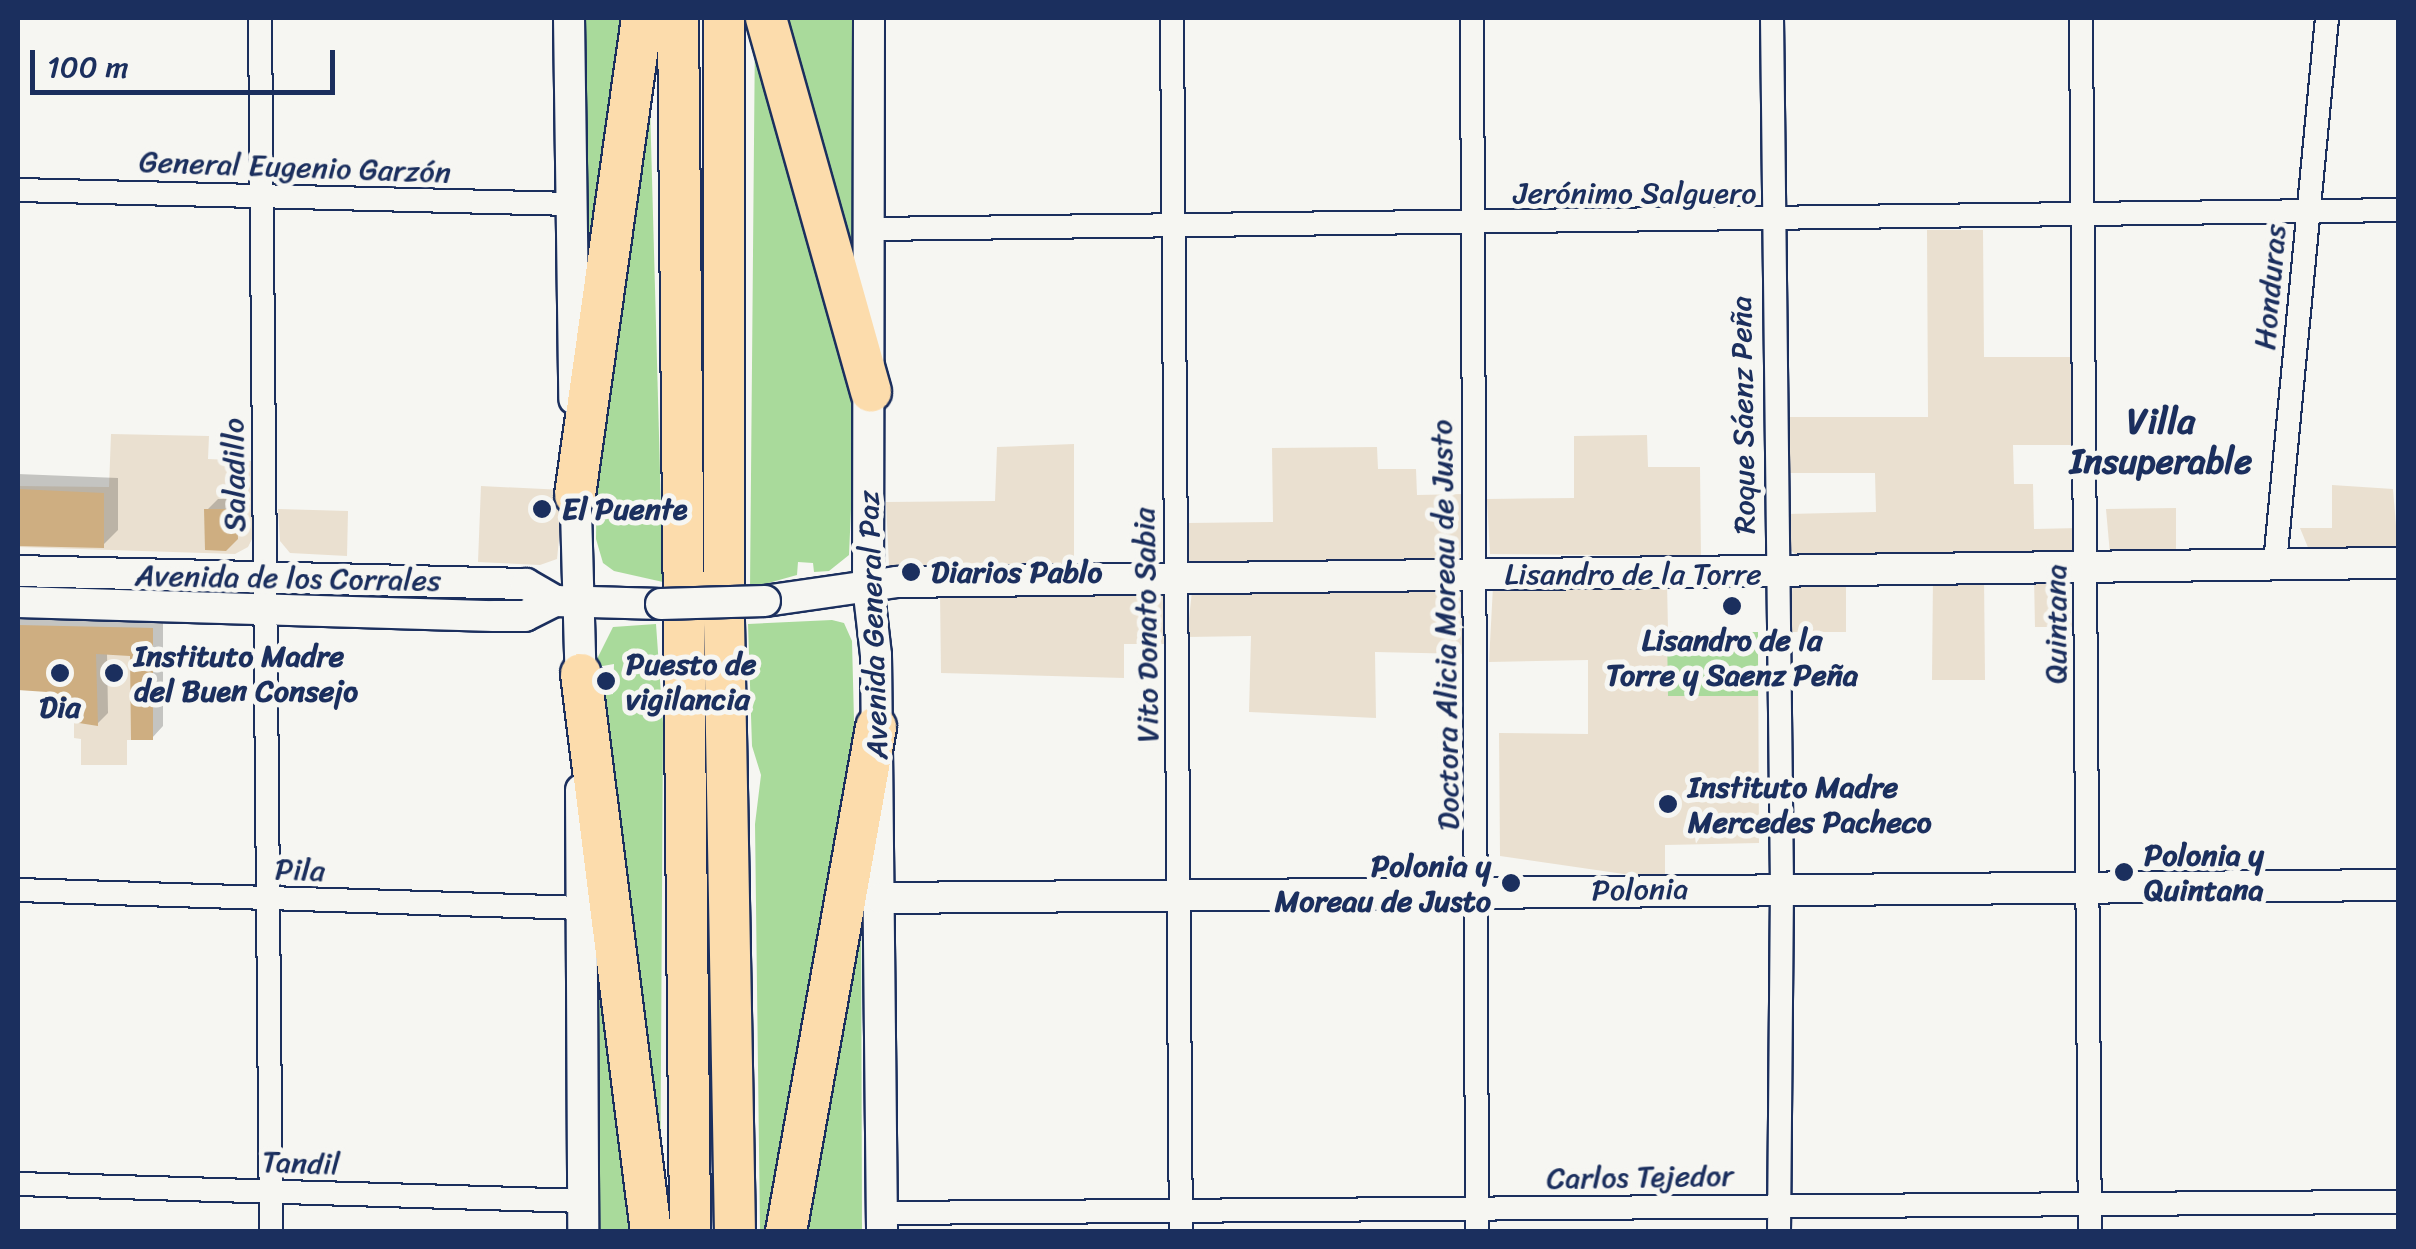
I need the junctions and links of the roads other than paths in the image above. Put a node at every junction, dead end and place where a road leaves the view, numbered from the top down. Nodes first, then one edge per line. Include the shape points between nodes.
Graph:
1 (260, 18) edge
2 (570, 18) edge
3 (642, 18) edge
4 (678, 18) edge
5 (724, 18) edge
6 (766, 18) edge
7 (869, 18) edge
8 (1172, 18) edge
9 (1472, 18) edge
10 (1772, 18) edge
11 (2082, 18) edge
12 (2326, 18) edge
13 (18, 190) edge
14 (262, 196) junction
15 (572, 204) junction
16 (2308, 210) junction
17 (2398, 210) edge
18 (2084, 217) junction
19 (1770, 222) junction
20 (1173, 223) junction
21 (1472, 223) junction
22 (872, 229) junction
23 (870, 392) junction
24 (575, 496) junction
25 (2275, 563) junction
26 (2398, 563) edge
27 (2086, 567) junction
28 (18, 571) edge
29 (1776, 573) junction
30 (1472, 576) junction
31 (1174, 579) junction
32 (868, 586) junction
33 (265, 592) junction
34 (567, 601) junction
35 (18, 602) edge
36 (581, 674) junction
37 (876, 727) junction
38 (2398, 885) edge
39 (2086, 886) junction
40 (1782, 888) junction
41 (18, 890) edge
42 (1479, 891) junction
43 (1182, 895) junction
44 (880, 898) junction
45 (268, 899) junction
46 (580, 908) junction
47 (18, 1184) edge
48 (271, 1192) junction
49 (2398, 1202) edge
50 (2090, 1204) junction
51 (1778, 1206) junction
52 (583, 1216) edge
53 (1477, 1220) edge
54 (1181, 1221) edge
55 (882, 1222) edge
56 (271, 1232) edge
57 (651, 1232) edge
58 (690, 1232) edge
59 (735, 1232) edge
60 (786, 1232) edge
61 (1779, 1232) edge
62 (2090, 1232) edge

1 - 14 street, Saladillo
2 - 15 street
3 - 24 highway
4 - 58 highway
5 - 59 highway via 724,621
6 - 23 highway
7 - 22 street, Avenida General Paz
8 - 20 street, Vito Donato Sabia
9 - 21 street, Doctora Alicia Moreau de Justo
10 - 19 street, Roque Sáenz Peña
11 - 18 street, Quintana
12 - 16 street, Honduras
13 - 14 street, General Eugenio Garzón
14 - 15 street, General Eugenio Garzón
14 - 33 street, Saladillo
15 - 24 street
16 - 17 street, Jerónimo Salguero
16 - 18 street, Jerónimo Salguero
16 - 25 street, Honduras
18 - 19 street, Jerónimo Salguero
18 - 27 street, Quintana
19 - 21 street, Jerónimo Salguero
19 - 29 street, Roque Sáenz Peña
20 - 21 street, Jerónimo Salguero
20 - 22 street, Jerónimo Salguero
20 - 31 street, Vito Donato Sabia
21 - 30 street, Doctora Alicia Moreau de Justo
22 - 23 street, Avenida General Paz
23 - 32 street, Avenida General Paz
24 - 34 street
25 - 26 street, Lisandro de la Torre
25 - 27 street, Lisandro de la Torre
27 - 29 street, Lisandro de la Torre
27 - 39 street, Quintana
28 - 33 street, Avenida de los Corrales
29 - 30 street, Lisandro de la Torre
29 - 40 street, Roque Sáenz Peña
30 - 31 street, Lisandro de la Torre
30 - 42 street, Doctora Alicia Moreau de Justo
31 - 32 street, Lisandro de la Torre
31 - 43 street, Vito Donato Sabia
32 - 34 street, Avenida de los Corrales, bridge via 765,601
32 - 37 street, Avenida General Paz
33 - 34 street, Avenida de los Corrales via 526,584
33 - 35 street, Avenida de los Corrales
33 - 45 street, Saladillo
34 - 36 street
36 - 46 street
36 - 57 highway
37 - 44 street, Avenida General Paz
37 - 60 highway
38 - 39 street, Polonia
39 - 40 street, Polonia
39 - 50 street, Quintana
40 - 42 street, Polonia
40 - 51 street, Roque Sáenz Peña
41 - 45 street, Pila
42 - 43 street, Polonia
42 - 53 street, Doctora Alicia Moreau de Justo
43 - 44 street, Polonia
43 - 54 street, Vito Donato Sabia
44 - 55 street, Avenida General Paz
45 - 46 street, Pila
45 - 48 street, Saladillo
46 - 52 street
47 - 48 street, Tandil
48 - 52 street, Tandil
48 - 56 street, Saladillo
49 - 50 street, Carlos Tejedor
50 - 51 street, Carlos Tejedor
50 - 62 street, Quintana
51 - 53 street, Carlos Tejedor
51 - 61 street, Roque Sáenz Peña
53 - 54 street, Carlos Tejedor
54 - 55 street, Carlos Tejedor

